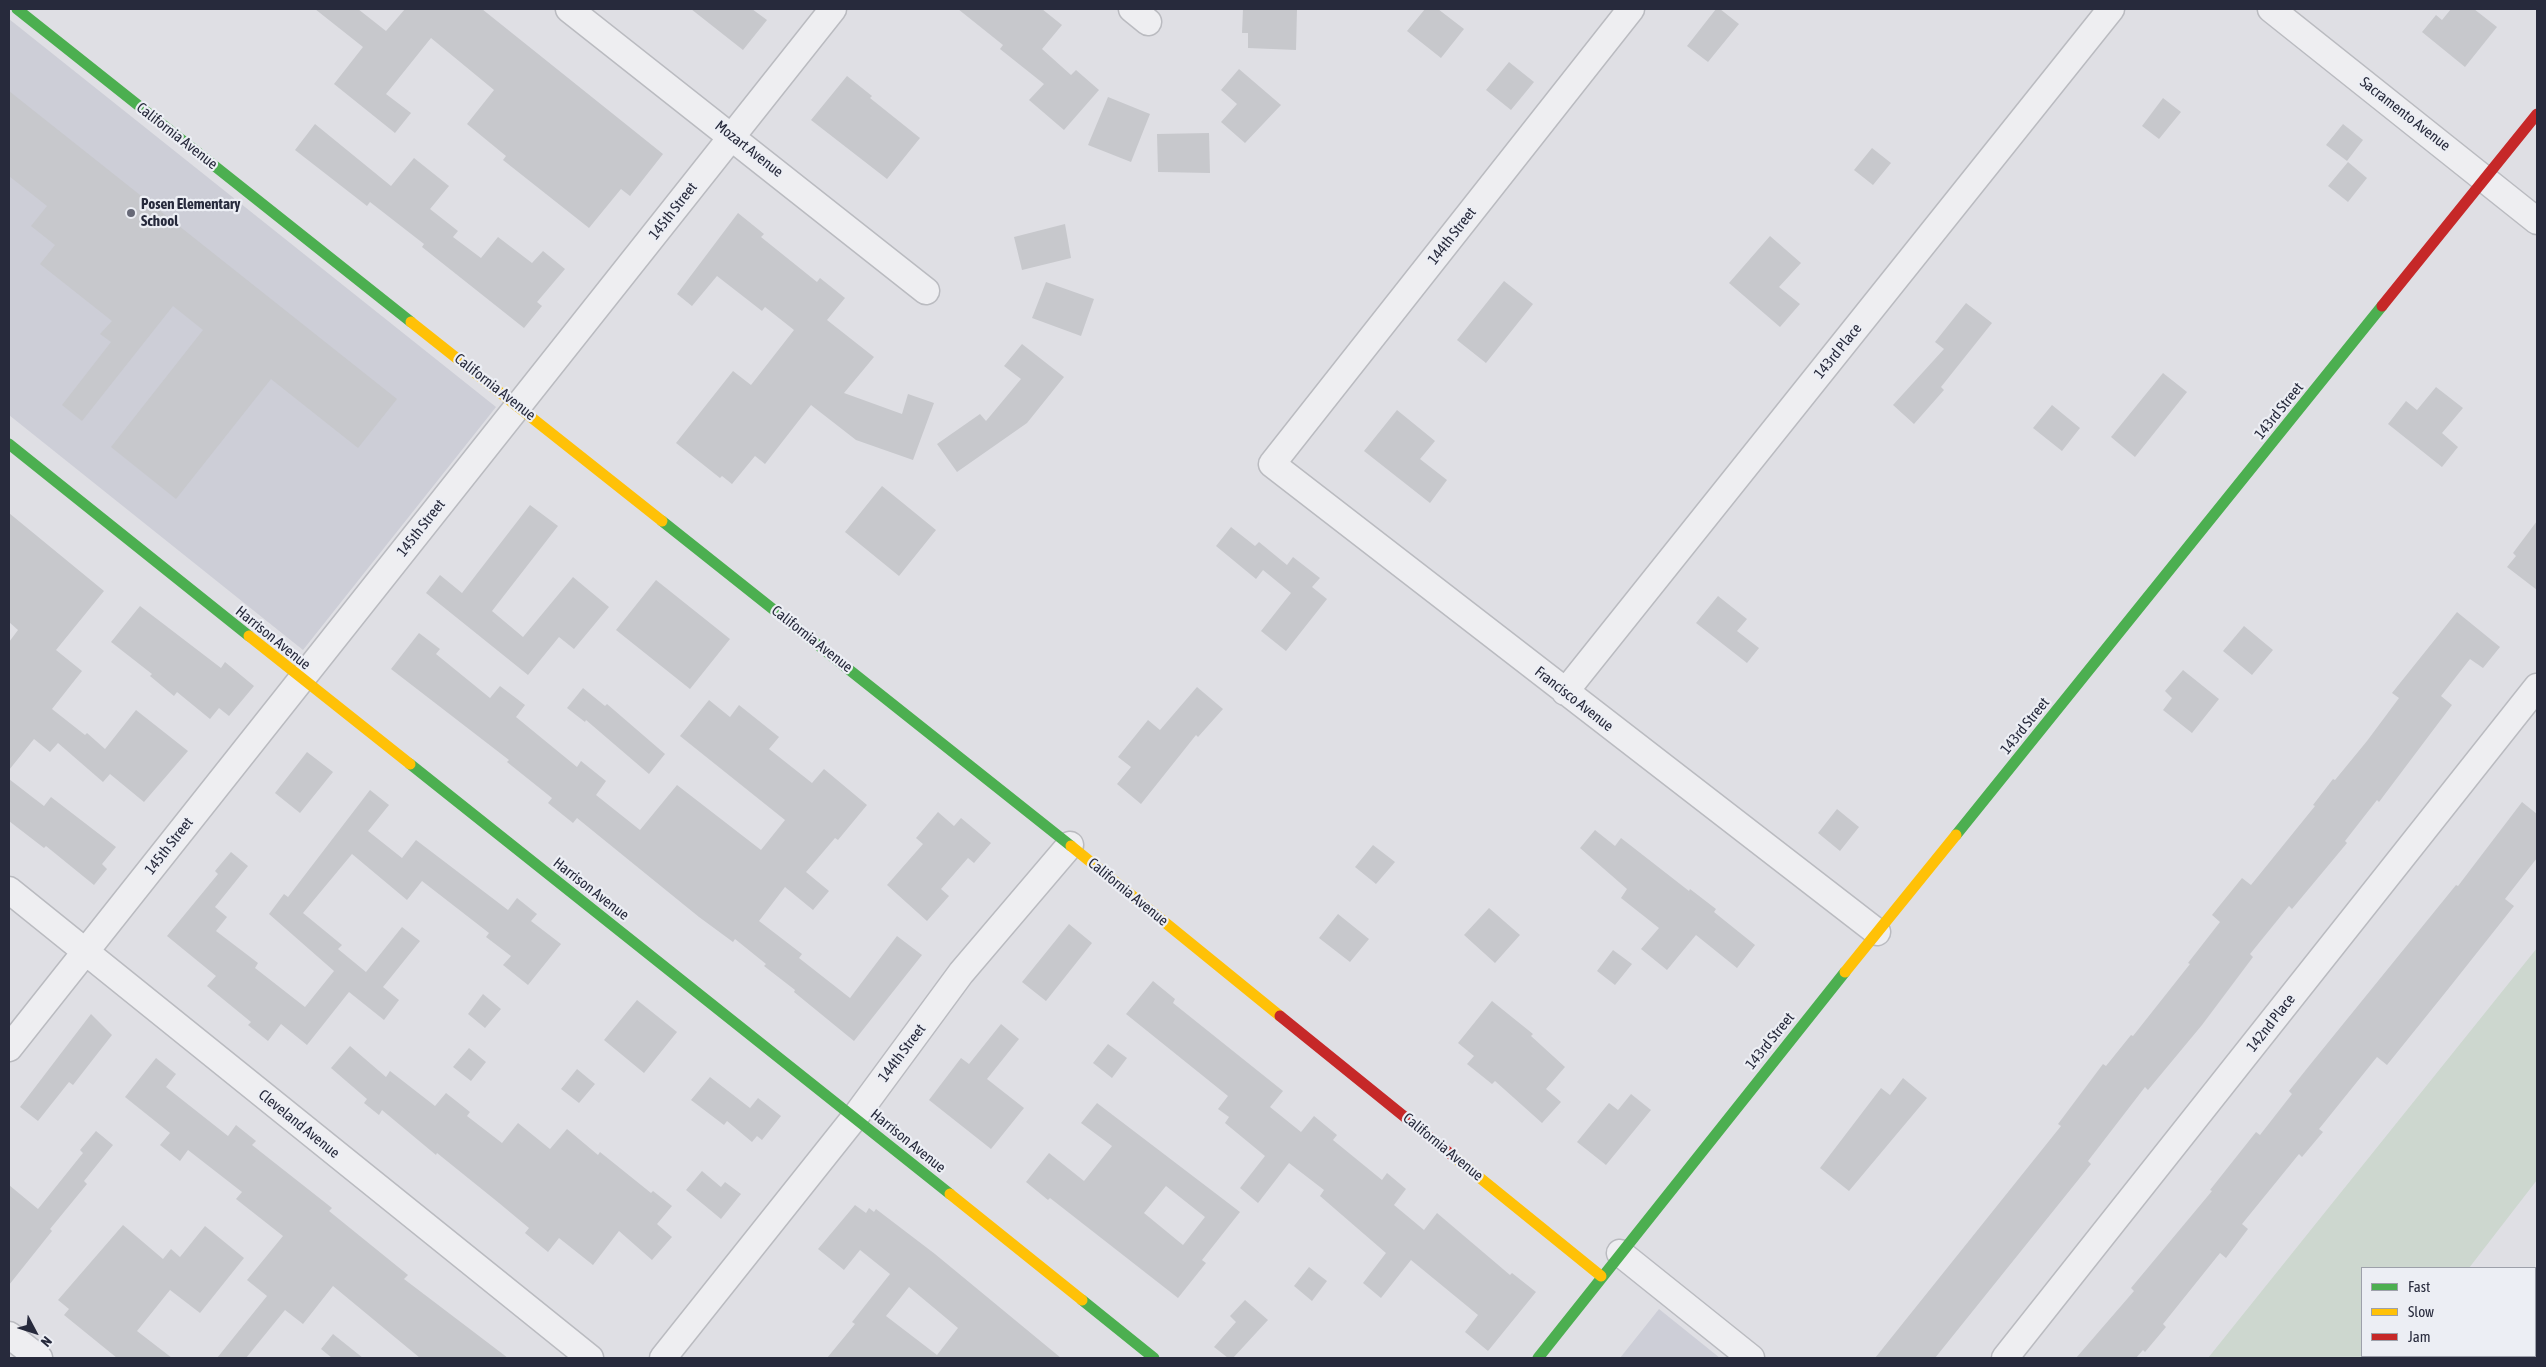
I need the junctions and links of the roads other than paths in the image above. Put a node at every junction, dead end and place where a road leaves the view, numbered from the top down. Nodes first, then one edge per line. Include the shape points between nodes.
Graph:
1 (17, 9) edge
2 (569, 9) edge
3 (833, 9) edge
4 (1631, 9) edge
5 (2111, 9) edge
6 (2271, 9) edge
7 (2537, 114) edge
8 (732, 135) junction
9 (2486, 179) junction
10 (2537, 221) edge
11 (926, 291) dead end
12 (518, 406) junction
13 (9, 444) edge
14 (1272, 464) joint
15 (301, 679) junction
16 (2537, 687) edge
17 (1565, 692) junction
18 (1070, 845) junction
19 (9, 890) edge
20 (1877, 932) junction
21 (85, 952) junction
22 (9, 1048) edge
23 (855, 1117) junction
24 (1620, 1253) junction
25 (1601, 1276) junction
26 (9, 1334) edge
27 (39, 1358) edge
28 (590, 1358) edge
29 (663, 1358) edge
30 (1154, 1358) edge
31 (1538, 1358) edge
32 (1751, 1358) edge
33 (2005, 1358) edge

1 - 12 street, California Avenue
2 - 8 street, Mozart Avenue
3 - 8 street, 145th Street
4 - 14 street, 144th Street
5 - 17 street, 143rd Place
6 - 9 street, Sacramento Avenue
7 - 9 street, 143rd Street
8 - 11 street, Mozart Avenue
8 - 12 street, 145th Street
9 - 10 street, Sacramento Avenue
9 - 20 street, 143rd Street
12 - 15 street, 145th Street
12 - 18 street, California Avenue
13 - 15 street, Harrison Avenue
14 - 17 street, Francisco Avenue
15 - 21 street, 145th Street
15 - 23 street, Harrison Avenue
16 - 33 street, 142nd Place
17 - 20 street, Francisco Avenue
18 - 23 street, 144th Street via 961,973
18 - 25 street, California Avenue
19 - 21 street, Cleveland Avenue
20 - 24 street, 143rd Street
21 - 22 street, 145th Street
21 - 28 street, Cleveland Avenue
23 - 29 street, 144th Street
23 - 30 street, Harrison Avenue
24 - 25 street, 143rd Street
24 - 32 street
25 - 31 street, 143rd Street
26 - 27 street

